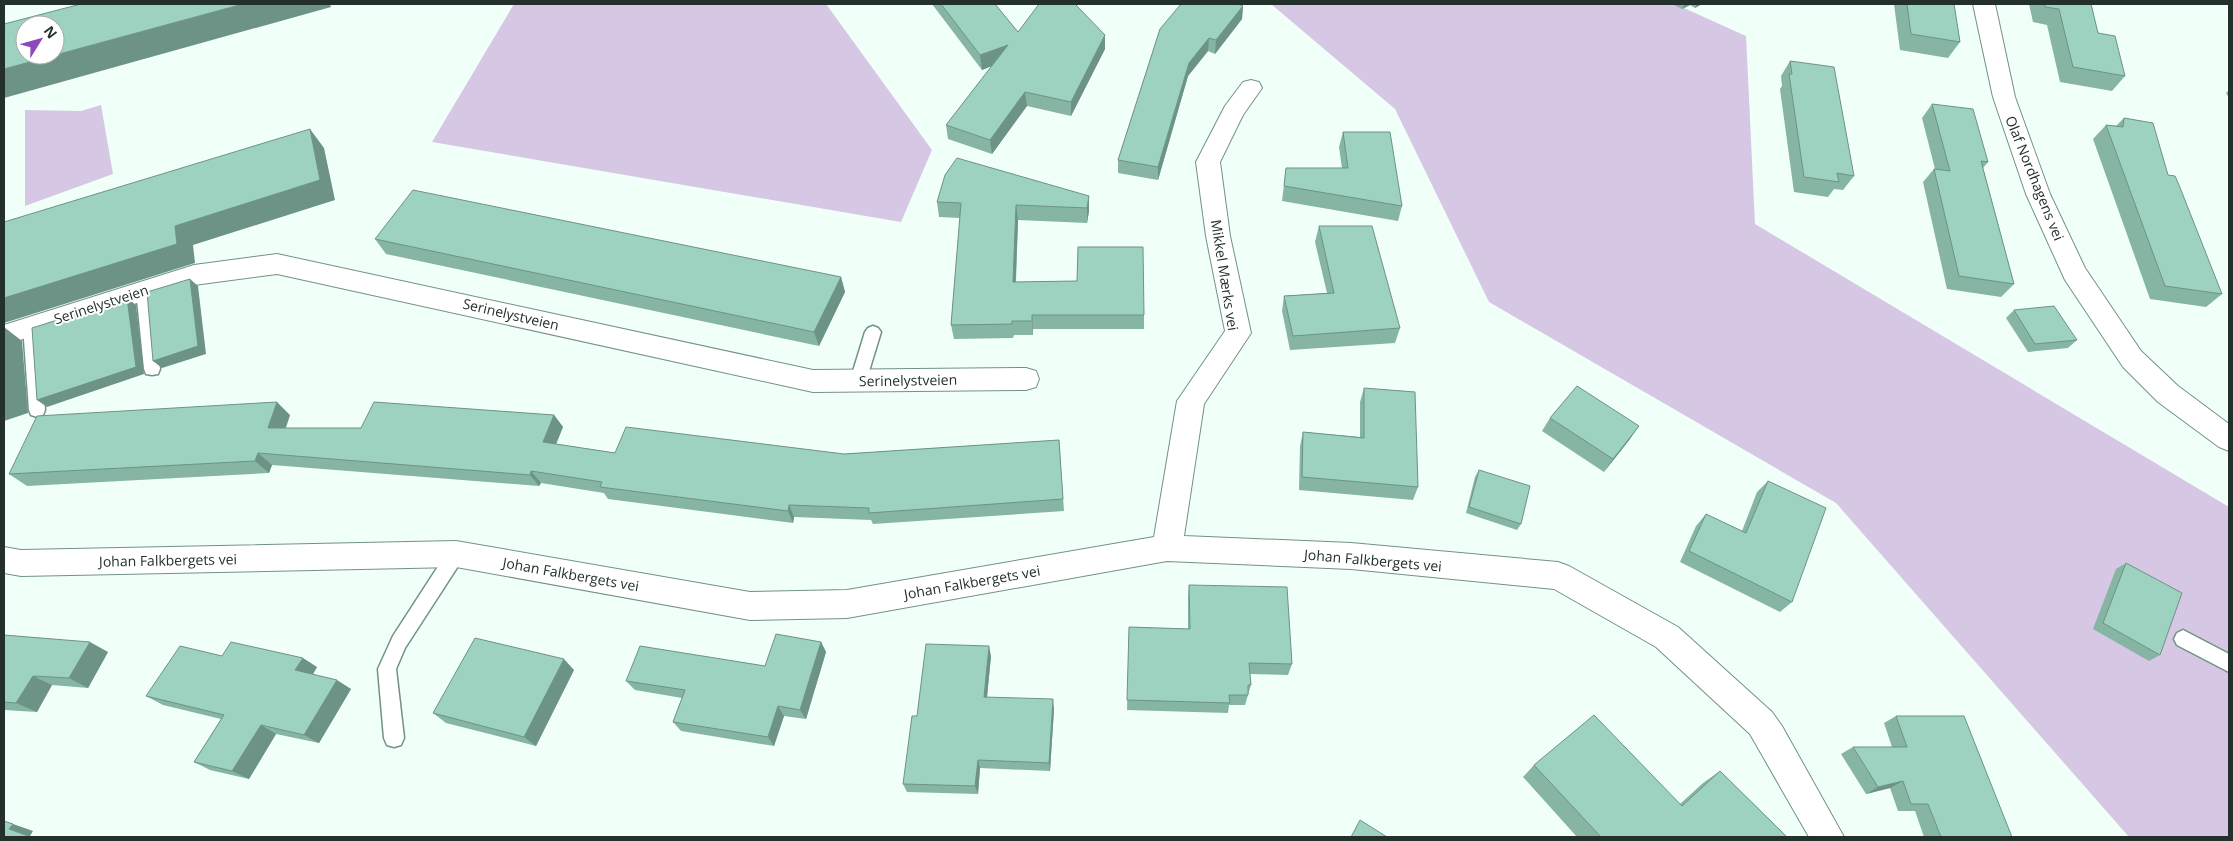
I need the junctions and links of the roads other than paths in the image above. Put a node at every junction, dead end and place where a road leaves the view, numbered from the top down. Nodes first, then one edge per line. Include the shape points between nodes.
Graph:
1 (1984, 4) edge
2 (1251, 88) dead end
3 (144, 290) junction
4 (31, 326) junction
5 (873, 332) dead end
6 (4, 335) edge
7 (152, 369) edge
8 (1026, 379) dead end
9 (858, 381) junction
10 (37, 410) edge
11 (2229, 439) edge
12 (1167, 548) junction
13 (456, 554) junction
14 (4, 560) edge
15 (2183, 639) dead end
16 (2229, 663) edge
17 (394, 738) dead end
18 (1827, 837) edge

1 - 11 street, Olaf Nordhagens vei via 2004,97 2038,194 2074,273 2132,359 2168,394
2 - 12 street, Mikkel Mærks vei via 1233,112 1208,162 1218,236 1238,333 1191,401
3 - 4 street, Serinelystveien
3 - 7 lane
3 - 9 street, Serinelystveien via 194,275 277,264 813,381
4 - 6 street, Serinelystveien
4 - 10 lane
5 - 9 lane
8 - 9 street, Serinelystveien
12 - 13 street, Johan Falkbergets vei via 847,604 750,606
12 - 18 street, Johan Falkbergets vei via 1351,556 1558,576 1667,637 1761,723
13 - 14 street, Johan Falkbergets vei via 22,563
13 - 17 lane via 399,642 387,669
15 - 16 lane

